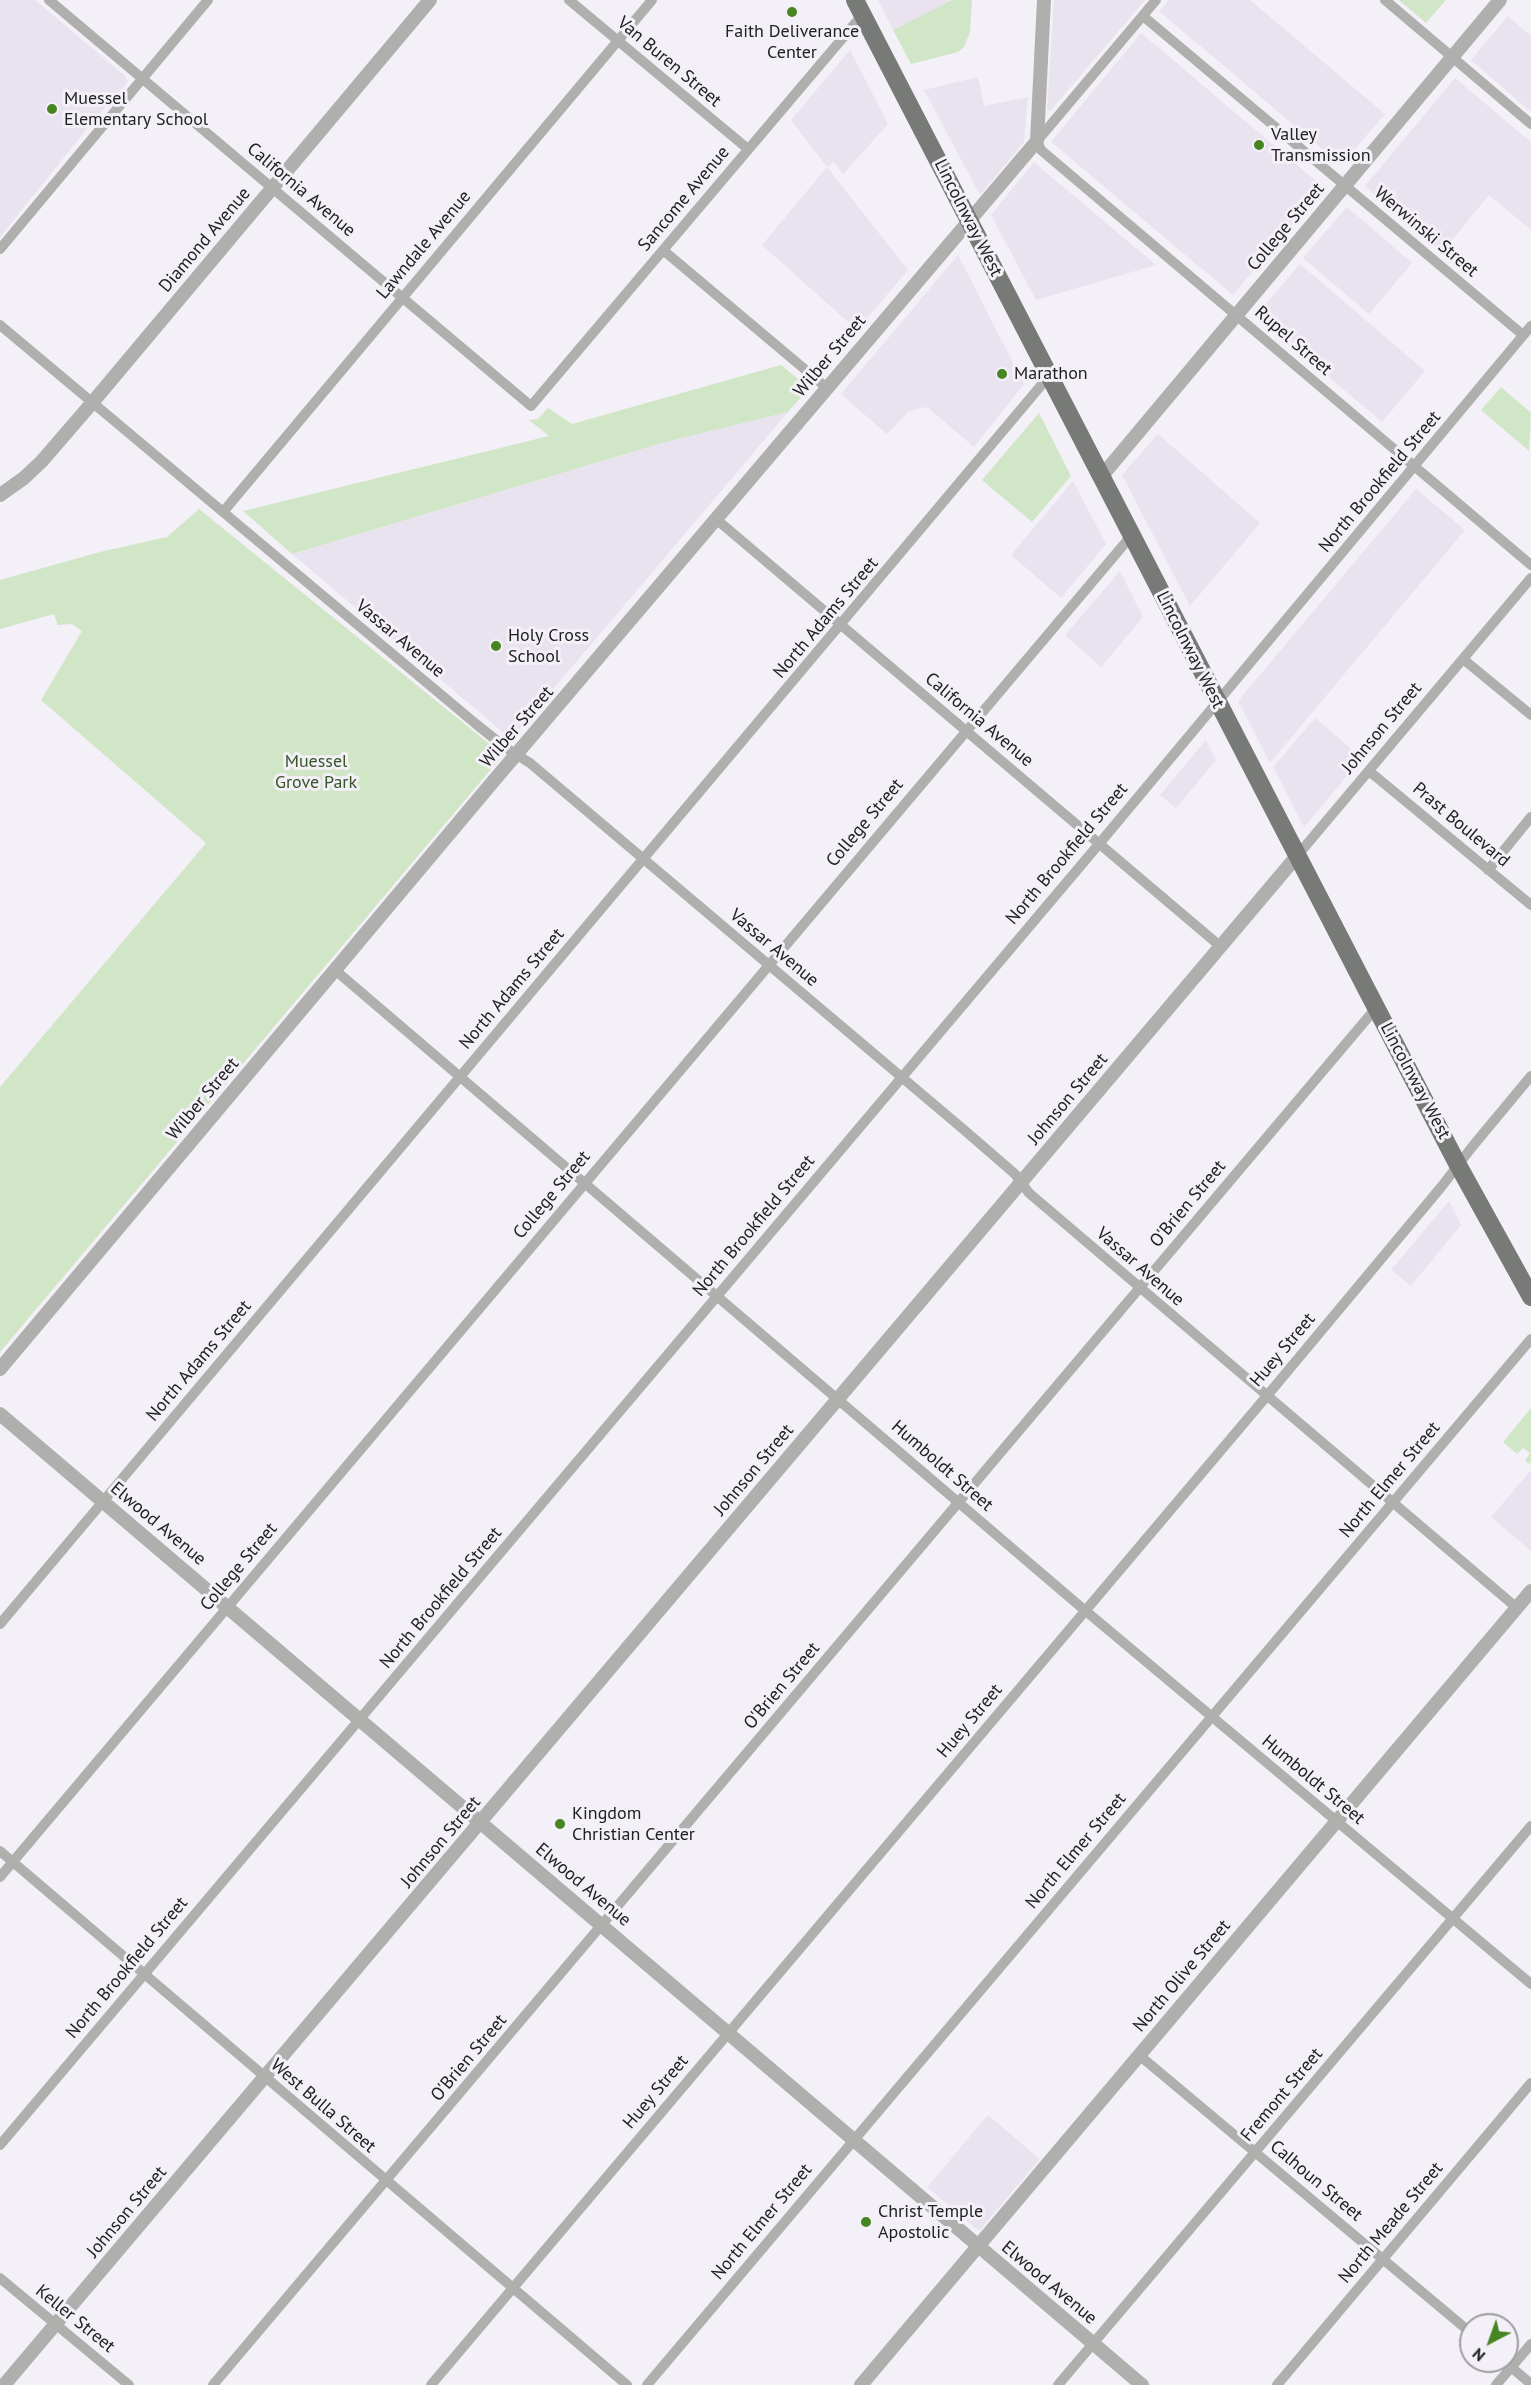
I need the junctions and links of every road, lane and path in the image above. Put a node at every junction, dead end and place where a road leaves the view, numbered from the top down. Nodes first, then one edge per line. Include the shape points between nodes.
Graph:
1 (49, 0) edge
2 (208, 0) edge
3 (430, 0) edge
4 (569, 0) edge
5 (652, 0) edge
6 (1044, 0) edge
7 (1156, 0) edge
8 (1385, 0) edge
9 (1500, 0) edge
10 (859, 7) edge
11 (1143, 16) junction
12 (617, 41) junction
13 (1452, 57) junction
14 (142, 78) junction
15 (1531, 124) edge
16 (1037, 141) junction
17 (747, 149) junction
18 (1344, 186) junction
19 (272, 188) junction
20 (969, 221) junction
21 (0, 249) edge
22 (663, 250) junction
23 (402, 297) junction
24 (1236, 314) junction
25 (0, 325) edge
26 (1531, 326) edge
27 (1523, 335) junction
28 (1049, 376) junction
29 (827, 388) junction
30 (92, 403) junction
31 (531, 406) joint
32 (1414, 466) junction
33 (1101, 477) junction
34 (0, 495) edge
35 (223, 512) junction
36 (716, 519) junction
37 (1131, 536) junction
38 (1531, 565) edge
39 (1531, 578) edge
40 (842, 625) junction
41 (1463, 659) junction
42 (1217, 702) junction
43 (1531, 715) edge
44 (966, 731) junction
45 (517, 754) junction
46 (1370, 771) junction
47 (1531, 817) edge
48 (1099, 844) junction
49 (1297, 856) junction
50 (645, 860) junction
51 (1488, 870) junction
52 (1531, 905) edge
53 (1220, 946) junction
54 (769, 965) junction
55 (334, 970) junction
56 (1376, 1008) junction
57 (1531, 1076) edge
58 (901, 1077) junction
59 (459, 1078) junction
60 (1458, 1165) junction
61 (1021, 1182) junction
62 (585, 1184) junction
63 (1140, 1287) junction
64 (717, 1296) junction
65 (1531, 1297) edge
66 (1531, 1339) edge
67 (0, 1369) edge
68 (1266, 1396) junction
69 (838, 1399) junction
70 (0, 1414) edge
71 (103, 1502) junction
72 (959, 1502) junction
73 (1392, 1503) junction
74 (1531, 1591) edge
75 (228, 1608) junction
76 (1517, 1608) junction
77 (1085, 1610) junction
78 (0, 1624) edge
79 (1212, 1716) junction
80 (360, 1720) junction
81 (1337, 1821) junction
82 (482, 1823) junction
83 (1531, 1826) edge
84 (0, 1851) edge
85 (12, 1862) junction
86 (0, 1876) edge
87 (1453, 1918) junction
88 (602, 1925) junction
89 (144, 1974) junction
90 (1531, 1984) edge
91 (728, 2032) junction
92 (1139, 2055) junction
93 (265, 2078) junction
94 (1531, 2083) edge
95 (854, 2140) junction
96 (0, 2145) edge
97 (1255, 2153) junction
98 (386, 2182) junction
99 (978, 2247) junction
100 (1382, 2259) junction
101 (0, 2278) edge
102 (513, 2288) junction
103 (1459, 2323) edge
104 (55, 2325) junction
105 (1094, 2344) junction
106 (1531, 2344) edge
107 (1519, 2354) edge
108 (1518, 2373) edge
109 (1531, 2384) edge
110 (4, 2385) edge
111 (129, 2385) edge
112 (213, 2385) edge
113 (431, 2385) edge
114 (627, 2385) edge
115 (647, 2385) edge
116 (861, 2385) edge
117 (1058, 2385) edge
118 (1142, 2385) edge
119 (1277, 2385) edge

1 - 14 street, California Avenue
2 - 14 street
3 - 19 street, Diamond Avenue
4 - 12 street, Van Buren Street
5 - 12 street, Lawndale Avenue
6 - 16 street
7 - 11 street, Wilber Street
8 - 13 street
9 - 13 street, College Street
10 - 17 street, Sancome Avenue
10 - 20 main road, Lincolnway West
11 - 16 street, Wilber Street
11 - 18 street, Werwinski Street
12 - 17 street, Van Buren Street
12 - 23 street, Lawndale Avenue
13 - 15 street
13 - 18 street, College Street
14 - 19 street, California Avenue
14 - 21 street
16 - 20 street, Wilber Street
16 - 24 street, Rupel Street via 1041,150
17 - 22 street, Sancome Avenue
18 - 24 street, College Street
18 - 27 street, Werwinski Street
19 - 23 street, California Avenue
19 - 30 street, Diamond Avenue
20 - 28 main road, Lincolnway West
20 - 29 street, Wilber Street
22 - 29 street
22 - 31 street, Sancome Avenue
23 - 31 street, California Avenue
23 - 35 street, Lawndale Avenue
24 - 32 street, Rupel Street
24 - 33 street, College Street
25 - 30 street, Vassar Avenue
26 - 27 street, North Brookfield Street
27 - 32 street, North Brookfield Street
28 - 33 main road, Lincolnway West
28 - 40 street, North Adams Street
29 - 36 street, Wilber Street
30 - 34 street, Diamond Avenue via 42,461
30 - 35 street, Vassar Avenue
32 - 38 street, Rupel Street
32 - 42 street, North Brookfield Street
33 - 37 main road, Lincolnway West
35 - 45 street, Vassar Avenue
36 - 40 street, California Avenue
36 - 45 street, Wilber Street
37 - 42 main road, Lincolnway West
37 - 44 street, College Street
39 - 41 street, Johnson Street
40 - 44 street, California Avenue
40 - 50 street, North Adams Street
41 - 43 street
41 - 46 street, Johnson Street
42 - 48 street, North Brookfield Street
42 - 49 main road, Lincolnway West
44 - 48 street, California Avenue
44 - 54 street, College Street
45 - 50 street, Vassar Avenue
45 - 55 street, Wilber Street
46 - 49 street, Johnson Street
46 - 51 street, Prast Boulevard
47 - 51 street
48 - 53 street, California Avenue
48 - 58 street, North Brookfield Street
49 - 53 street, Johnson Street
49 - 56 main road, Lincolnway West
50 - 54 street, Vassar Avenue
50 - 59 street, North Adams Street
51 - 52 street, Prast Boulevard
53 - 61 street, Johnson Street
54 - 58 street, Vassar Avenue
54 - 62 street, College Street
55 - 59 street, Humboldt Street
55 - 67 street, Wilber Street
56 - 60 main road, Lincolnway West
56 - 63 street, O'Brien Street
57 - 60 street, Huey Street
58 - 61 street, Vassar Avenue
58 - 64 street, North Brookfield Street
59 - 62 street, Humboldt Street
59 - 71 street, North Adams Street
60 - 65 main road, Lincolnway West
60 - 68 street, Huey Street
61 - 63 street, Vassar Avenue
61 - 69 street, Johnson Street
62 - 64 street, Humboldt Street
62 - 75 street, College Street
63 - 68 street, Vassar Avenue
63 - 72 street, O'Brien Street
64 - 69 street, Humboldt Street
64 - 80 street, North Brookfield Street
66 - 73 street, North Elmer Street
68 - 73 street, Vassar Avenue
68 - 77 street, Huey Street
69 - 72 street, Humboldt Street
69 - 82 street, Johnson Street
70 - 71 street, Elwood Avenue
71 - 75 street, Elwood Avenue
71 - 78 street, North Adams Street
72 - 77 street, Humboldt Street
72 - 88 street, O'Brien Street
73 - 76 street, Vassar Avenue
73 - 79 street, North Elmer Street
74 - 76 street, North Olive Street
75 - 80 street, Elwood Avenue
75 - 85 street, College Street
76 - 81 street, North Olive Street
77 - 79 street, Humboldt Street
77 - 91 street, Huey Street
79 - 81 street, Humboldt Street
79 - 95 street, North Elmer Street
80 - 82 street, Elwood Avenue
80 - 89 street, North Brookfield Street
81 - 87 street, Humboldt Street
81 - 92 street, North Olive Street
82 - 88 street, Elwood Avenue
82 - 93 street, Johnson Street
83 - 87 street, Fremont Street
84 - 85 street, West Bulla Street
85 - 86 street, College Street
85 - 89 street, West Bulla Street
87 - 90 street, Humboldt Street
87 - 97 street, Fremont Street
88 - 91 street, Elwood Avenue
88 - 98 street, O'Brien Street
89 - 93 street, West Bulla Street
89 - 96 street, North Brookfield Street
91 - 95 street, Elwood Avenue
91 - 102 street, Huey Street
92 - 97 street, Calhoun Street
92 - 99 street, North Olive Street
93 - 98 street, West Bulla Street
93 - 104 street, Johnson Street
94 - 100 street, North Meade Street
95 - 99 street, Elwood Avenue
95 - 115 street, North Elmer Street
97 - 100 street, Calhoun Street
97 - 105 street, Fremont Street
98 - 102 street, West Bulla Street
98 - 112 street, O'Brien Street
99 - 105 street, Elwood Avenue
99 - 116 street, North Olive Street
100 - 103 street, Calhoun Street
100 - 119 street, North Meade Street
101 - 104 street, Keller Street
102 - 113 street, Huey Street
102 - 114 street, West Bulla Street
104 - 110 street, Johnson Street
104 - 111 street, Keller Street
105 - 117 street, Fremont Street
105 - 118 street, Elwood Avenue
106 - 107 street
108 - 109 street

